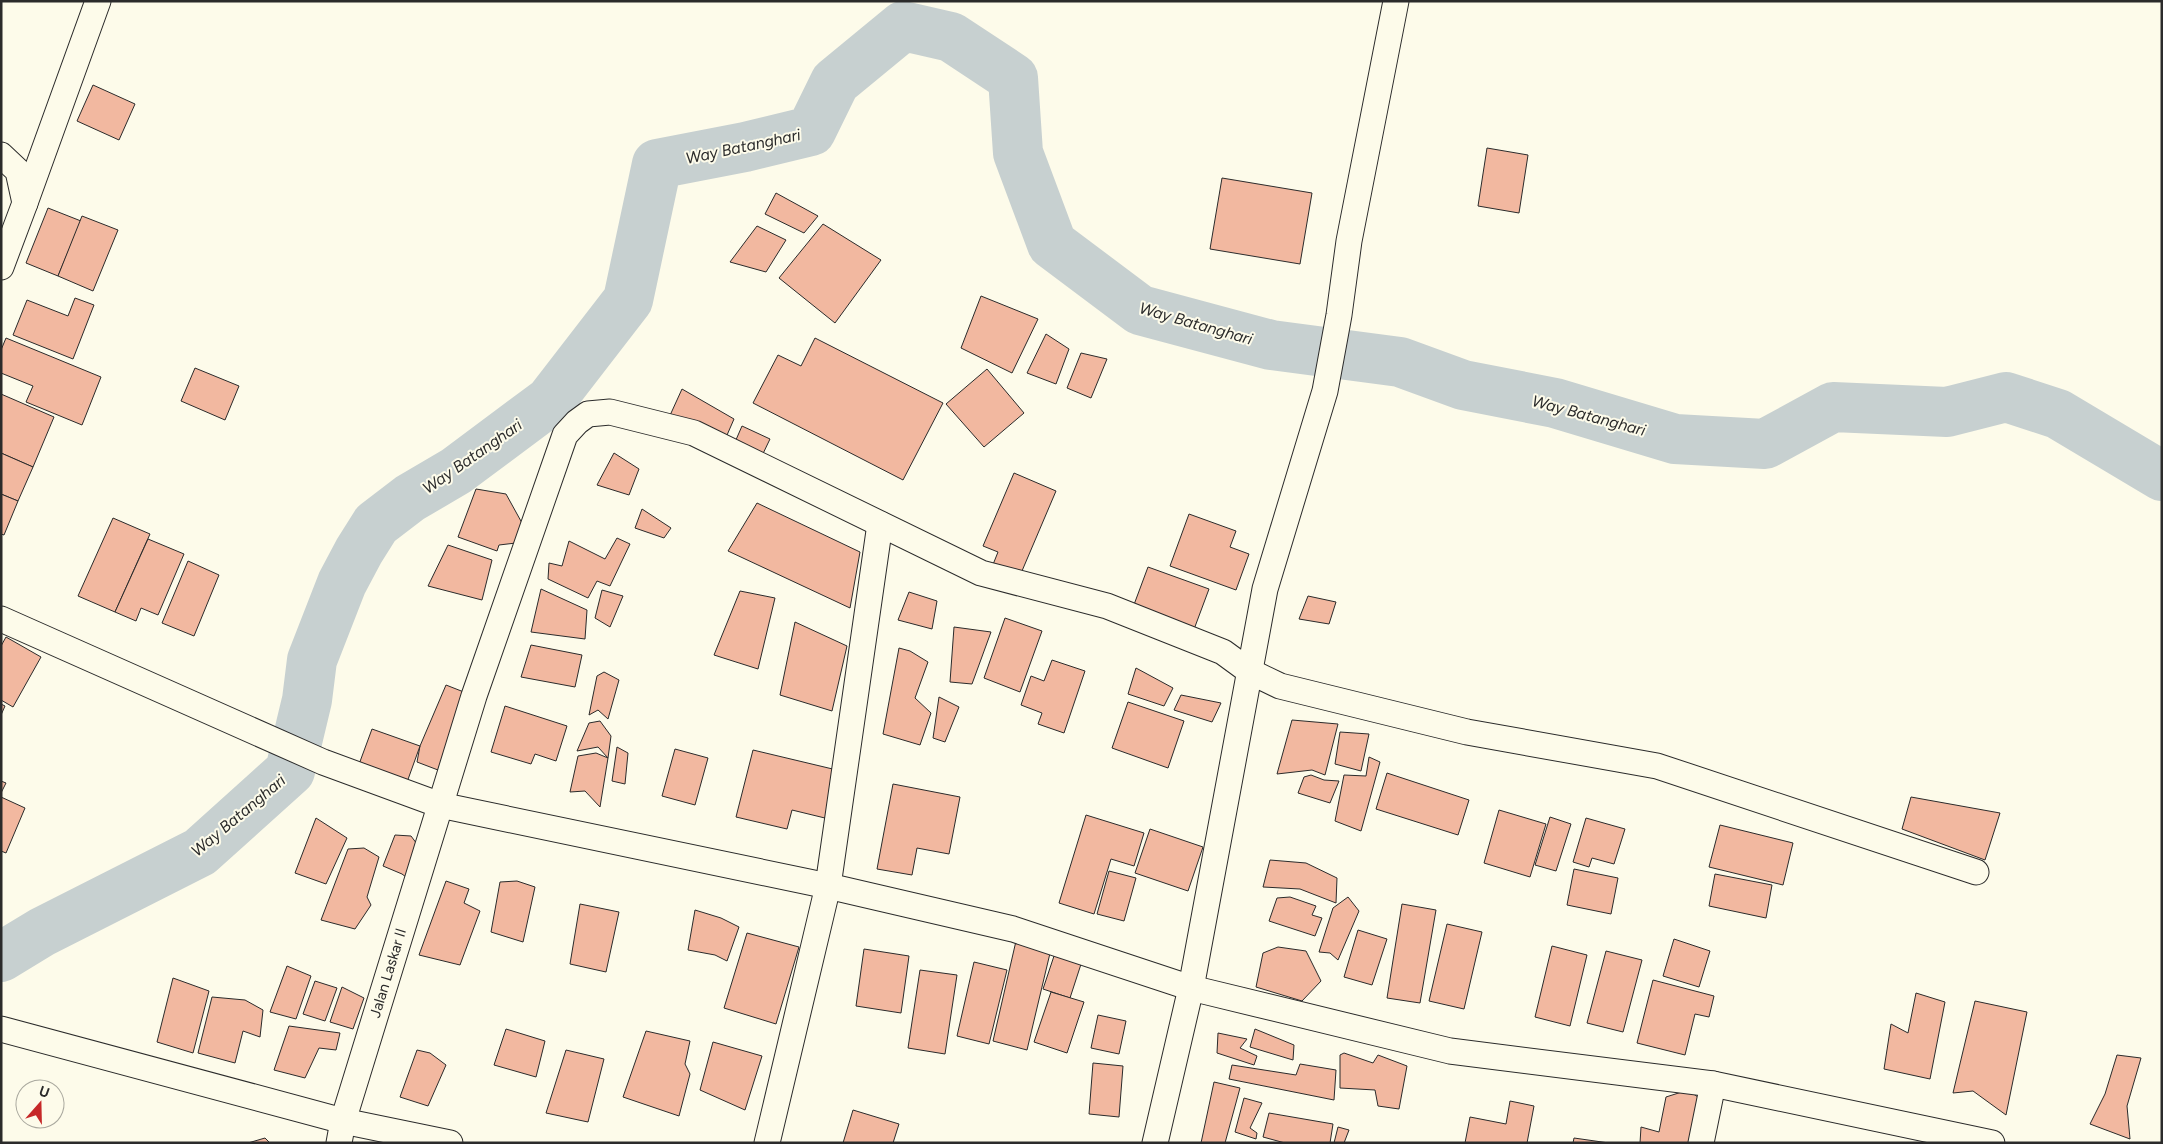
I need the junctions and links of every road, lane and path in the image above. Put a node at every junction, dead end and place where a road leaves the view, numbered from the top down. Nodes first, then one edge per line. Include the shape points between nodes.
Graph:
1 (98, 1) edge
2 (1396, 1) edge
3 (1, 155) edge
4 (25, 203) junction
5 (1, 267) edge
6 (880, 524) junction
7 (1, 619) edge
8 (1249, 671) junction
9 (440, 805) junction
10 (1976, 872) dead end
11 (828, 886) junction
12 (1191, 988) junction
13 (1, 1029) edge
14 (1713, 1084) junction
15 (341, 1132) edge
16 (450, 1143) edge
17 (767, 1143) edge
18 (1155, 1143) edge
19 (1702, 1143) edge
20 (1992, 1143) edge

1 - 4 street
2 - 8 street via 1349,241 1340,315 1325,391 1265,589
3 - 4 street via 18,171
4 - 5 street
6 - 8 street, Jalan Laskar II via 980,573 1107,606 1223,652
6 - 9 street, Jalan Laskar II via 694,433 624,414 588,414 565,435 474,696
6 - 11 street
7 - 9 street via 323,762
8 - 10 street, Jalan Laskar II via 1280,686 1467,732 1657,766
8 - 12 street
9 - 11 street
9 - 15 street, Jalan Laskar II
11 - 12 street via 1013,929
11 - 17 street
12 - 14 street via 1450,1051
12 - 18 street
13 - 15 street
14 - 19 street
14 - 20 street
15 - 16 street

